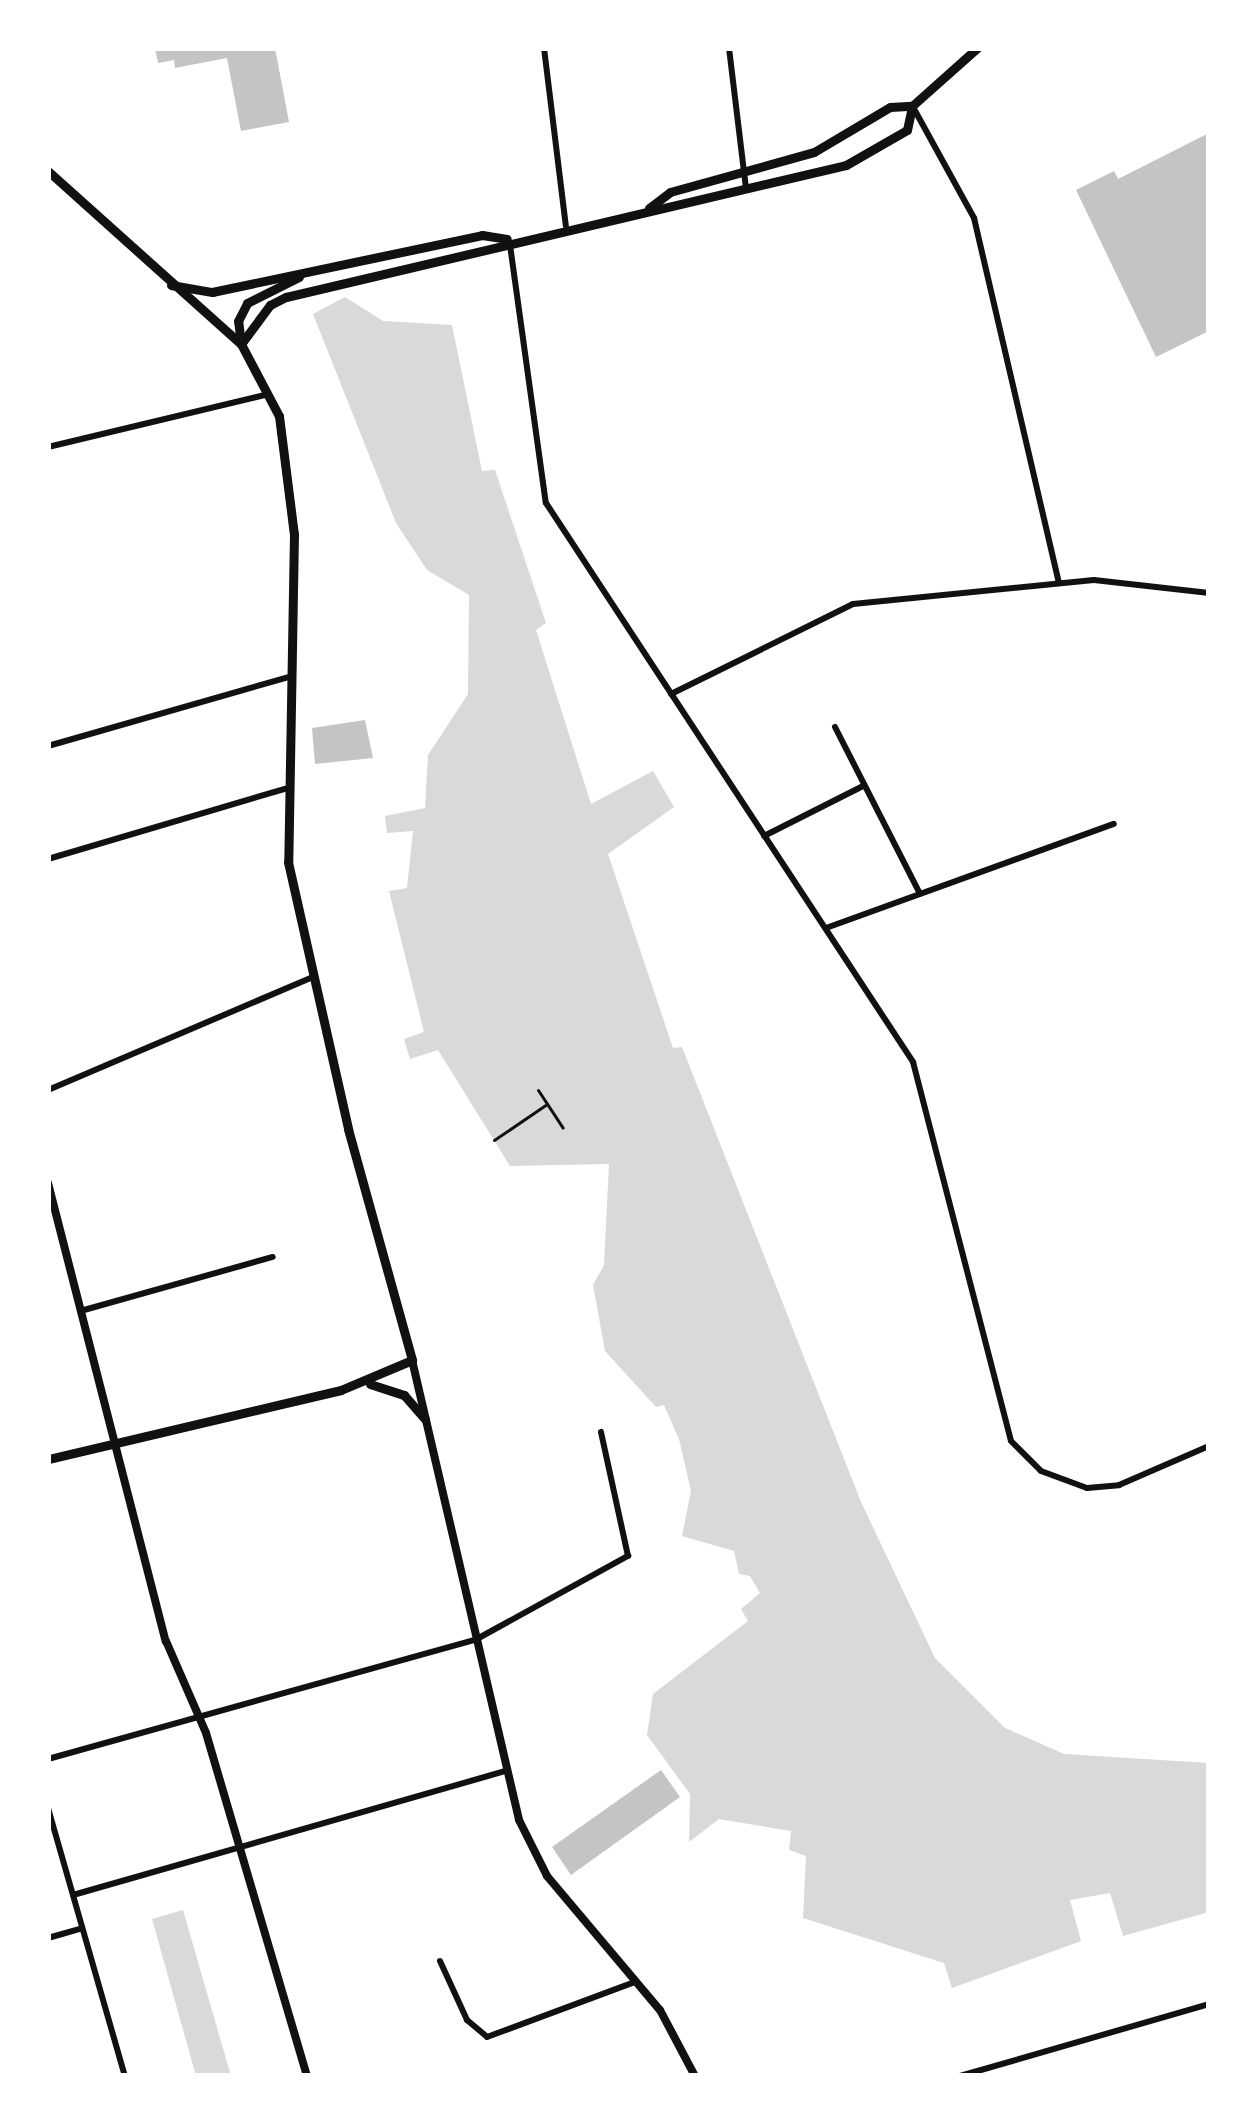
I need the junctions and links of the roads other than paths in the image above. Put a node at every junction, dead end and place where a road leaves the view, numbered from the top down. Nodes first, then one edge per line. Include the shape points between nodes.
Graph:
1 (544, 48) edge
2 (728, 48) edge
3 (976, 49) edge
4 (912, 106) junction
5 (48, 171) edge
6 (743, 176) junction
7 (747, 193) junction
8 (649, 208) junction
9 (566, 226) junction
10 (508, 239) junction
11 (310, 273) junction
12 (166, 284) junction
13 (241, 344) junction
14 (272, 394) junction
15 (48, 447) edge
16 (1059, 582) junction
17 (1209, 593) edge
18 (289, 677) junction
19 (670, 694) junction
20 (835, 727) dead end
21 (48, 746) edge
22 (864, 785) junction
23 (285, 790) junction
24 (1114, 824) dead end
25 (764, 836) junction
26 (48, 859) edge
27 (920, 894) junction
28 (826, 928) junction
29 (313, 977) junction
30 (48, 1090) edge
31 (48, 1183) edge
32 (273, 1257) dead end
33 (84, 1310) junction
34 (412, 1360) junction
35 (364, 1383) junction
36 (425, 1419) junction
37 (601, 1432) dead end
38 (120, 1443) junction
39 (1209, 1446) edge
40 (48, 1460) edge
41 (475, 1640) junction
42 (198, 1716) junction
43 (48, 1760) edge
44 (505, 1771) junction
45 (48, 1808) edge
46 (240, 1846) junction
47 (73, 1895) junction
48 (82, 1928) junction
49 (48, 1938) edge
50 (440, 1961) dead end
51 (635, 1982) junction
52 (1209, 2005) edge
53 (125, 2076) edge
54 (307, 2076) edge
55 (695, 2076) edge
56 (960, 2076) edge

1 - 9 street
2 - 6 street
3 - 4 main road
4 - 6 main road via 890,107 814,152
4 - 7 main road via 907,130 846,165
4 - 16 street via 974,218
5 - 12 main road
6 - 7 street
6 - 8 main road via 670,192
7 - 8 main road
8 - 9 main road
9 - 10 main road
10 - 11 main road via 482,235
10 - 13 main road via 488,251 286,296 269,304
10 - 19 street via 546,503
11 - 12 main road via 212,292
11 - 13 main road via 247,303
12 - 13 main road
13 - 14 main road
14 - 15 street
14 - 18 main road via 294,534
16 - 17 street
16 - 19 street via 853,604
18 - 21 street
18 - 23 main road
19 - 25 street
20 - 22 street
22 - 25 street
22 - 27 street
23 - 26 street
23 - 29 main road via 288,862
24 - 27 street
25 - 28 street
27 - 28 street
28 - 39 street via 923,1084 1011,1442 1041,1471 1087,1488 1119,1485
29 - 30 street
29 - 34 main road
31 - 33 street
32 - 33 street
33 - 38 street
34 - 35 main road
34 - 36 street
35 - 36 main road via 404,1395
35 - 38 main road
36 - 41 street
37 - 41 street via 628,1556
38 - 40 main road
38 - 42 street via 166,1641
41 - 42 street
41 - 44 street
42 - 43 street
42 - 46 street
44 - 46 street
44 - 51 street via 547,1876
45 - 47 street
46 - 47 street
46 - 54 street
47 - 48 street
48 - 49 street
48 - 53 street
50 - 51 street via 467,2020 487,2037
51 - 55 street
52 - 56 street

